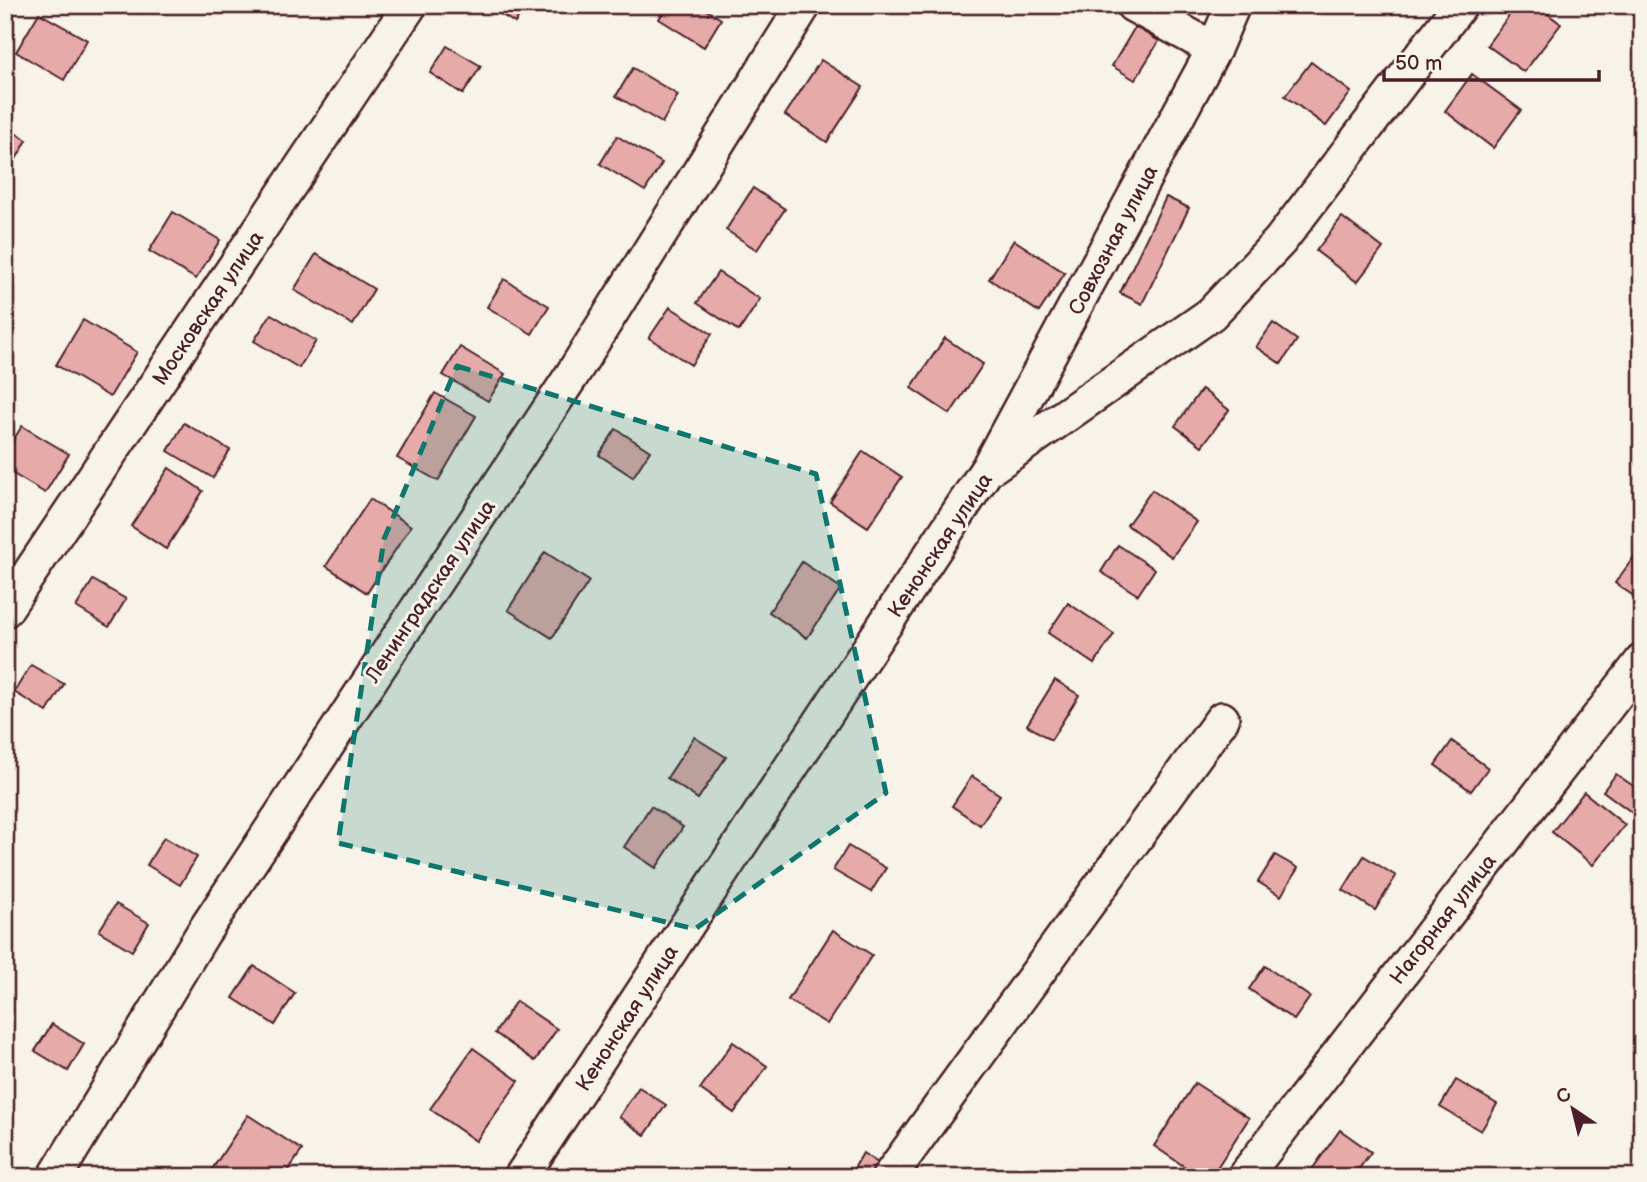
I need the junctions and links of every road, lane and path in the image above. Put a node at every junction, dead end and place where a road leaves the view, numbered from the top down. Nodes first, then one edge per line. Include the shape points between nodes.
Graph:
1 (410, 5) edge
2 (804, 5) edge
3 (1133, 5) edge
4 (1233, 5) edge
5 (1460, 5) edge
6 (1214, 49) junction
7 (986, 471) junction
8 (5, 610) edge
9 (1642, 661) edge
10 (1222, 719) dead end
11 (55, 1177) edge
12 (521, 1177) edge
13 (888, 1177) edge
14 (1244, 1177) edge

1 - 8 street, Московская улица
2 - 11 street, Ленинградская улица via 572,375 203,933
3 - 6 street
4 - 6 street, Совхозная улица
5 - 7 street, Кенонская улица via 1280,241 1211,314
6 - 7 street, Совхозная улица
7 - 12 street, Кенонская улица
9 - 14 street, Нагорная улица
10 - 13 street

